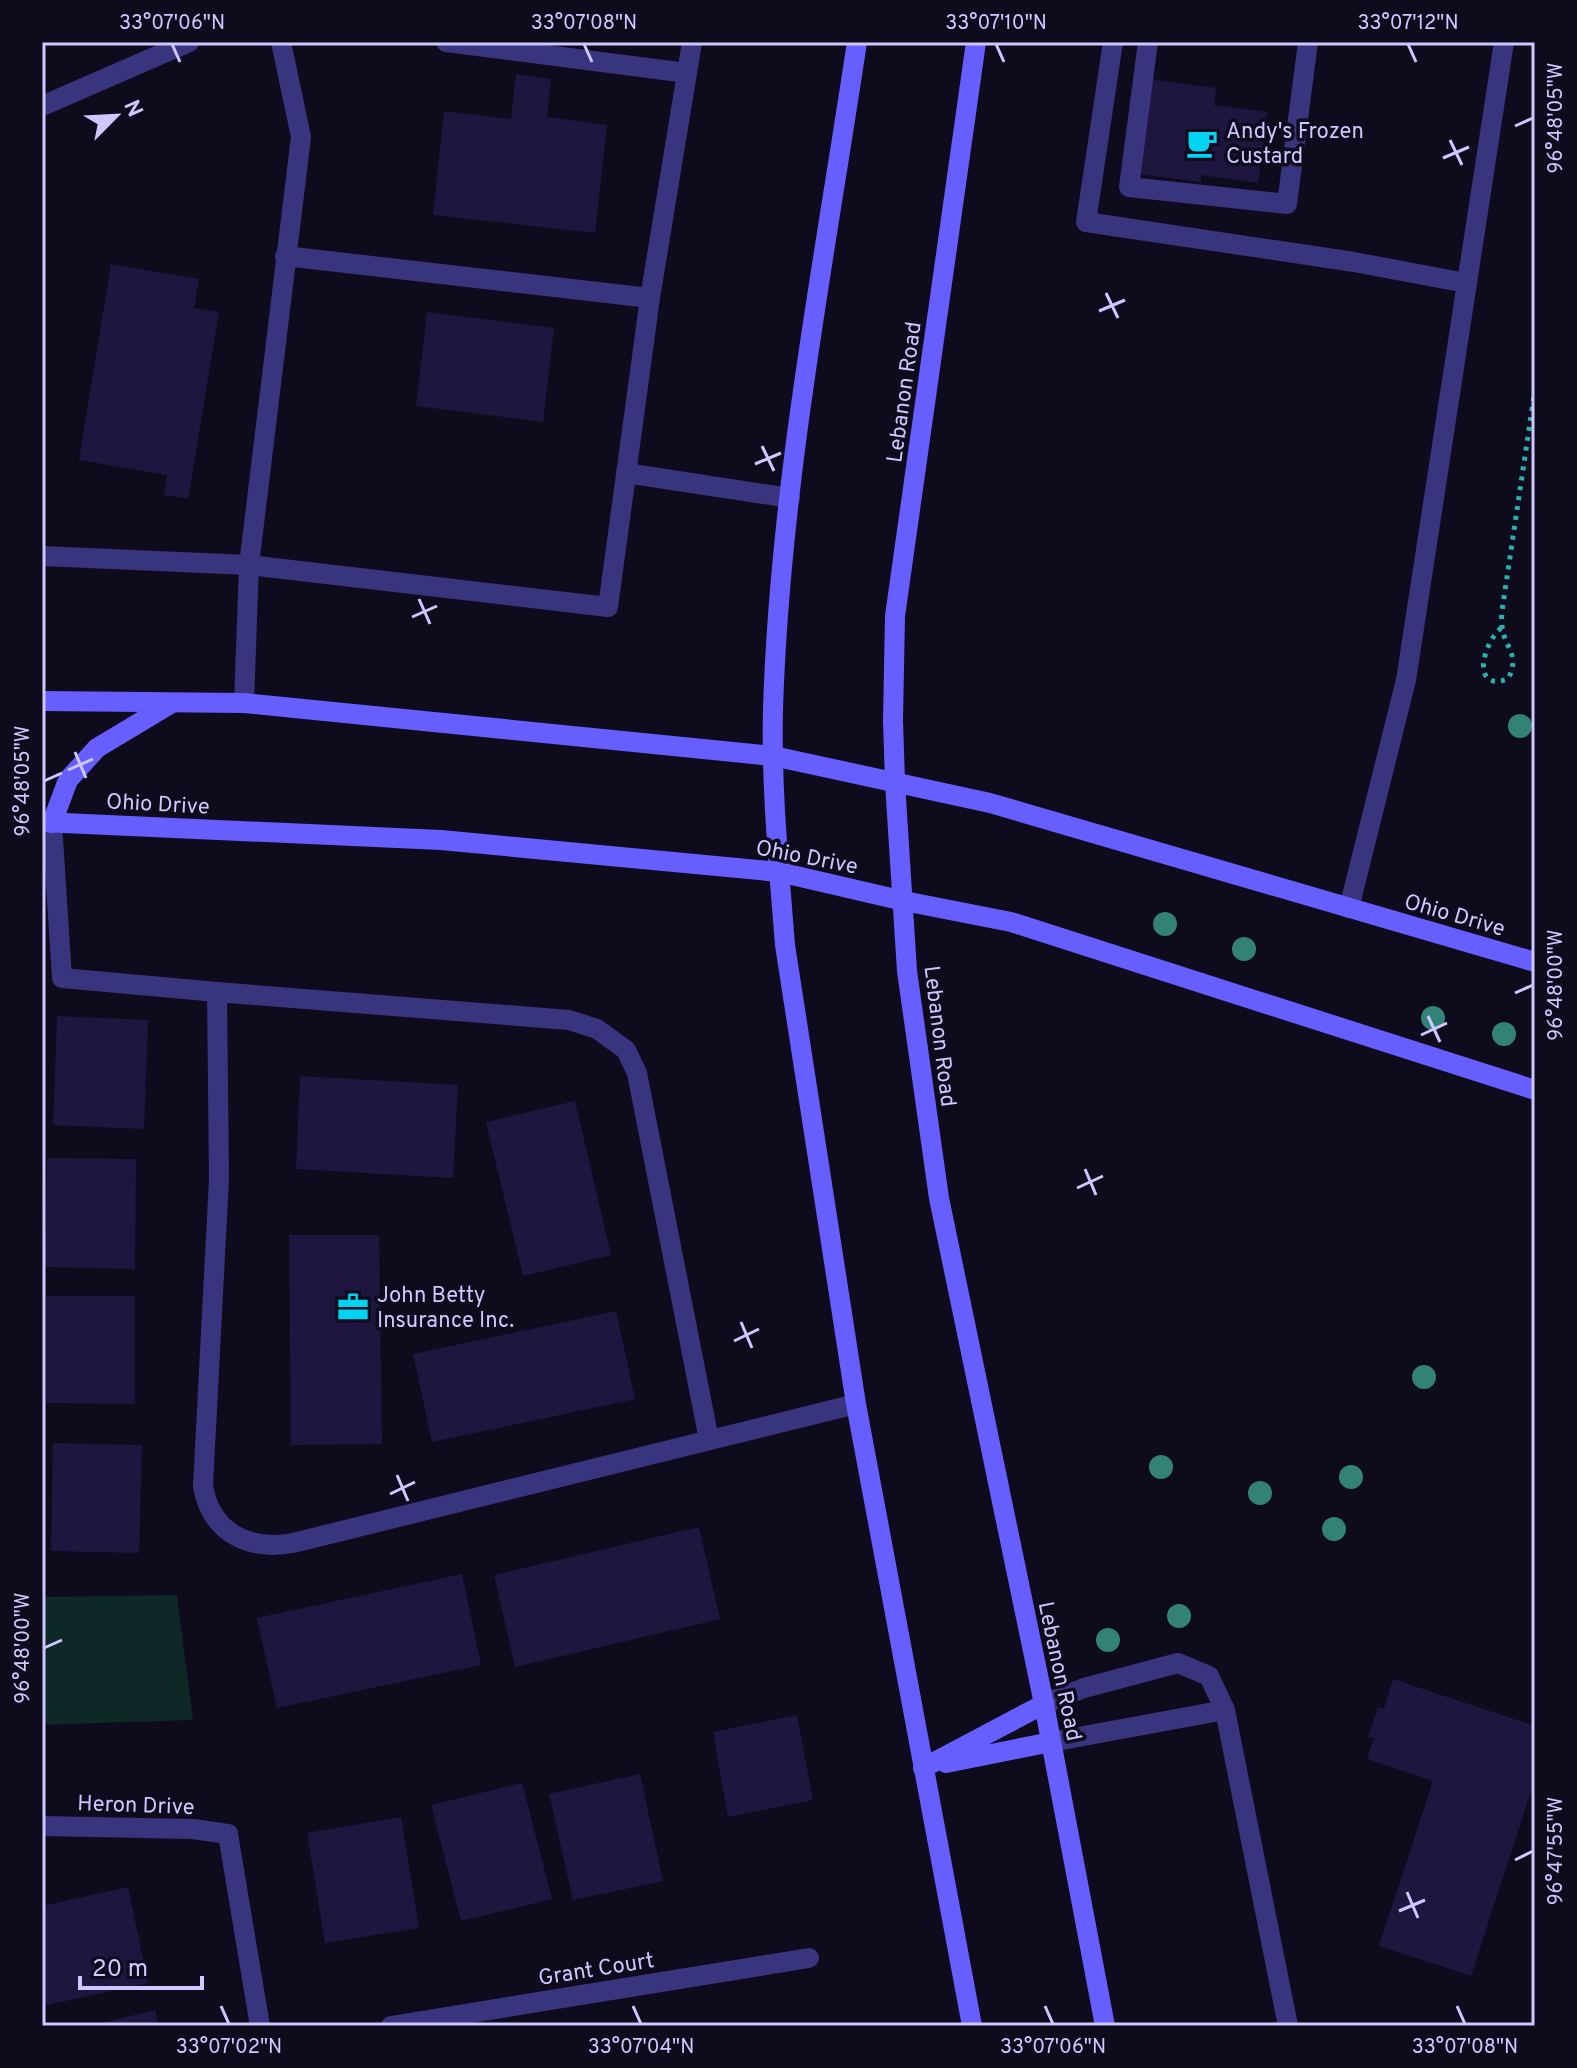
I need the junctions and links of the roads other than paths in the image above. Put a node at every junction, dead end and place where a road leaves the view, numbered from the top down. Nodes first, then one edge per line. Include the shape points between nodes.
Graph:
1 (189, 42) edge
2 (281, 42) edge
3 (446, 42) edge
4 (692, 42) edge
5 (857, 42) edge
6 (976, 42) edge
7 (1113, 42) edge
8 (1148, 42) edge
9 (1308, 42) edge
10 (1504, 42) edge
11 (687, 73) junction
12 (42, 106) edge
13 (285, 256) junction
14 (1466, 283) junction
15 (650, 298) junction
16 (626, 473) junction
17 (790, 498) junction
18 (42, 556) edge
19 (249, 565) junction
20 (42, 701) edge
21 (173, 702) junction
22 (244, 703) junction
23 (773, 756) junction
24 (895, 783) junction
25 (45, 817) edge
26 (779, 872) junction
27 (904, 901) junction
28 (1349, 908) junction
29 (1535, 962) edge
30 (217, 992) junction
31 (1535, 1090) edge
32 (856, 1404) junction
33 (709, 1440) junction
34 (1044, 1704) junction
35 (1225, 1710) junction
36 (1051, 1742) junction
37 (923, 1768) junction
38 (42, 1826) edge
39 (809, 1958) dead end
40 (260, 2026) edge
41 (391, 2026) edge
42 (972, 2026) edge
43 (1105, 2026) edge
44 (1288, 2026) edge

1 - 12 street
2 - 13 street via 301,137
3 - 11 street
4 - 11 street
5 - 17 main road
6 - 24 main road, Lebanon Road via 895,616
7 - 14 street via 1086,222
8 - 9 street via 1129,187 1287,204
10 - 14 street
11 - 15 street
13 - 15 street
13 - 19 street
14 - 28 street via 1406,680
15 - 16 street
16 - 17 street
16 - 19 street via 608,607
17 - 23 main road
18 - 19 street
19 - 22 street
20 - 21 main road, Ohio Drive
21 - 22 main road, Ohio Drive
21 - 25 main road via 97,748
22 - 23 main road, Ohio Drive
23 - 24 main road, Ohio Drive
23 - 26 main road
24 - 27 main road, Lebanon Road
24 - 28 main road, Ohio Drive via 990,803
25 - 26 main road, Ohio Drive via 441,840
25 - 30 street via 62,978
26 - 27 main road, Ohio Drive
26 - 32 main road via 785,945
27 - 31 main road, Ohio Drive via 1011,922
27 - 34 main road, Lebanon Road via 907,971 939,1198
28 - 29 main road, Ohio Drive
30 - 33 street via 569,1020 597,1029 626,1050 637,1073
30 - 33 street via 219,1179 203,1469 205,1497 224,1527 244,1540 276,1546
32 - 33 street
32 - 37 main road
34 - 35 street via 1178,1663 1209,1676
34 - 36 main road, Lebanon Road
34 - 37 main road
35 - 36 street
35 - 44 street
36 - 37 main road
36 - 43 main road, Lebanon Road
37 - 42 main road
38 - 40 street, Heron Drive via 228,1834
39 - 41 street, Grant Court

